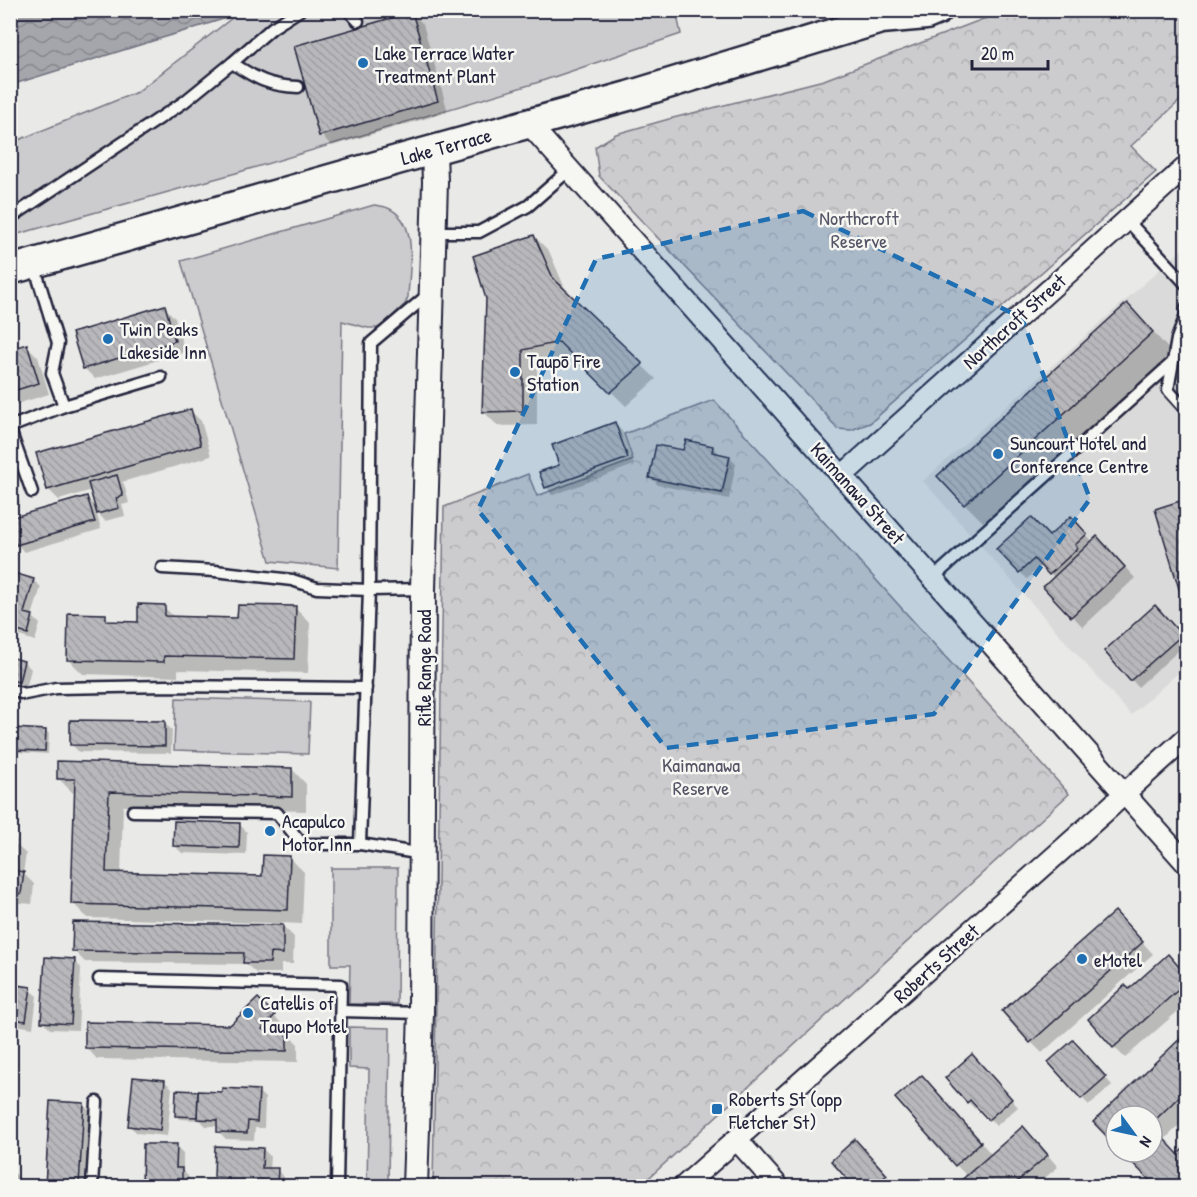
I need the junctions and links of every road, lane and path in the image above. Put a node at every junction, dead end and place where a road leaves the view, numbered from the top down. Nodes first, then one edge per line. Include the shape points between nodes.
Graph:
1 (300, 10) edge
2 (348, 10) edge
3 (938, 10) edge
4 (888, 15) edge
5 (358, 21) dead end
6 (232, 63) junction
7 (298, 87) dead end
8 (529, 124) junction
9 (434, 150) junction
10 (1186, 167) edge
11 (569, 170) junction
12 (10, 218) edge
13 (1126, 219) junction
14 (434, 232) junction
15 (22, 267) edge
16 (1186, 284) edge
17 (432, 291) junction
18 (1186, 308) edge
19 (1172, 363) junction
20 (161, 377) dead end
21 (64, 406) junction
22 (1186, 410) edge
23 (10, 428) edge
24 (843, 475) junction
25 (32, 492) dead end
26 (162, 568) dead end
27 (933, 578) junction
28 (423, 589) junction
29 (369, 590) junction
30 (366, 688) junction
31 (10, 690) edge
32 (1186, 738) edge
33 (1125, 793) junction
34 (133, 811) dead end
35 (360, 844) junction
36 (423, 854) junction
37 (1186, 863) edge
38 (99, 979) dead end
39 (341, 1011) junction
40 (421, 1013) junction
41 (97, 1102) dead end
42 (737, 1140) junction
43 (92, 1186) edge
44 (337, 1186) edge
45 (415, 1186) edge
46 (684, 1186) edge
47 (778, 1186) edge

1 - 6 lane via 272,28
2 - 5 lane
3 - 4 main road, Lake Terrace via 926,15
4 - 8 main road, Lake Terrace
6 - 7 lane via 269,84
6 - 12 lane via 184,102
8 - 9 main road, Lake Terrace
8 - 11 street, Kaimanawa Street
9 - 14 street, Rifle Range Road
9 - 15 main road, Lake Terrace
10 - 13 street, Northcroft Street
11 - 14 lane via 528,206 479,232
11 - 24 street, Kaimanawa Street
13 - 16 lane
13 - 24 street, Northcroft Street
14 - 17 street, Rifle Range Road
15 - 21 lane via 58,343 52,373
17 - 28 street, Rifle Range Road
17 - 29 lane via 371,343
18 - 19 lane
19 - 22 lane via 1168,390
19 - 27 lane
20 - 21 lane
21 - 23 lane
23 - 25 lane
24 - 27 street, Kaimanawa Street
26 - 29 lane via 292,580 317,588
27 - 33 street, Kaimanawa Street
28 - 29 lane
28 - 36 street, Rifle Range Road
29 - 30 lane
30 - 31 lane via 156,686 56,688 25,694
30 - 35 lane
32 - 33 street, Roberts Street
33 - 37 street, Kaimanawa Street
33 - 42 street, Roberts Street
34 - 35 lane via 276,813 302,844
35 - 36 lane
36 - 40 street, Rifle Range Road
38 - 39 lane via 340,985
39 - 40 lane
39 - 44 lane
40 - 45 street, Rifle Range Road
41 - 43 lane
42 - 46 street, Roberts Street
42 - 47 street

